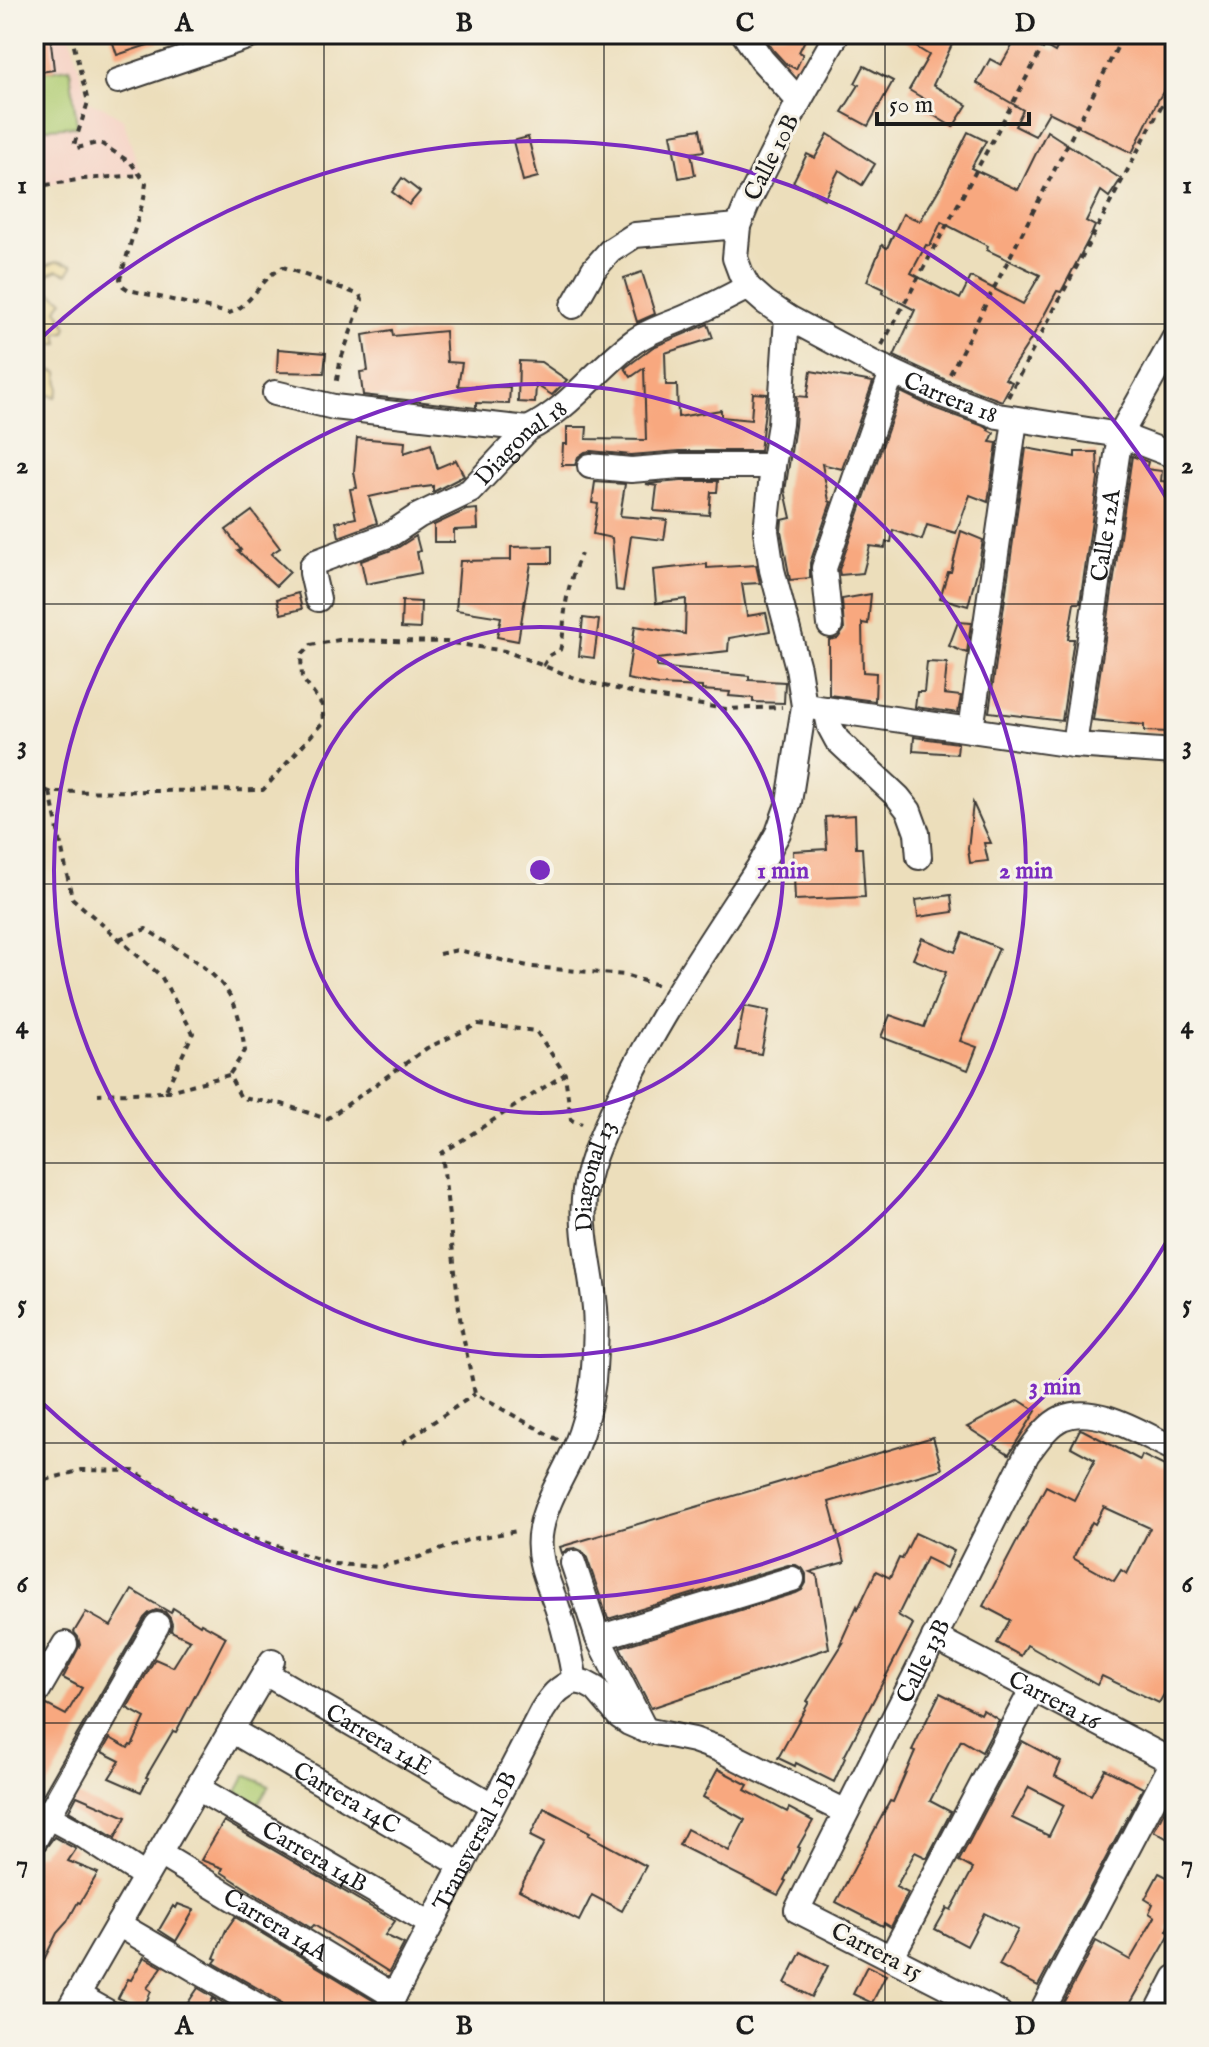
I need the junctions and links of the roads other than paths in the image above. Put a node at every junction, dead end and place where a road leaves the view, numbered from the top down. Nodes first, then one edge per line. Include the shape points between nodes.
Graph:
1 (256, 34) edge
2 (744, 34) edge
3 (837, 34) edge
4 (118, 81) dead end
5 (799, 101) junction
6 (738, 226) junction
7 (748, 287) junction
8 (573, 306) dead end
9 (787, 317) junction
10 (1175, 337) edge
11 (882, 367) junction
12 (275, 393) dead end
13 (1006, 418) junction
14 (528, 429) junction
15 (1120, 435) junction
16 (1175, 456) edge
17 (590, 466) dead end
18 (773, 466) junction
19 (318, 599) dead end
20 (830, 625) dead end
21 (815, 708) junction
22 (971, 730) junction
23 (1074, 745) junction
24 (1175, 752) edge
25 (919, 857) dead end
26 (1175, 1449) edge
27 (573, 1563) dead end
28 (792, 1579) dead end
29 (157, 1625) dead end
30 (934, 1637) junction
31 (598, 1638) junction
32 (65, 1644) dead end
33 (575, 1681) junction
34 (1033, 1688) junction
35 (34, 1697) edge
36 (231, 1730) junction
37 (645, 1730) junction
38 (1174, 1762) edge
39 (199, 1789) junction
40 (492, 1805) junction
41 (846, 1812) junction
42 (41, 1813) edge
43 (34, 1841) edge
44 (158, 1853) junction
45 (462, 1865) junction
46 (145, 1876) junction
47 (797, 1910) joint
48 (118, 1924) junction
49 (431, 1924) junction
50 (891, 1958) junction
51 (1175, 1978) edge
52 (72, 2004) edge
53 (390, 2004) edge
54 (109, 2013) edge
55 (270, 2013) edge
56 (999, 2013) edge
57 (1041, 2013) edge
58 (1157, 2013) edge

1 - 4 street
2 - 5 street
3 - 5 street, Calle 10B
5 - 6 street, Calle 10B
6 - 7 street, Calle 10B via 735,258
6 - 8 street via 635,235 594,269
7 - 9 street, Carrera 18
7 - 14 street, Diagonal 18 via 633,342
9 - 11 street, Carrera 18
9 - 18 street
10 - 15 street, Calle 12A
11 - 13 street, Carrera 18
11 - 20 street via 824,568
12 - 14 street via 334,407
13 - 15 street, Carrera 18
13 - 22 street
14 - 19 street, Diagonal 18 via 470,491 391,534 316,562 312,573
15 - 16 street, Carrera 18
15 - 23 street, Calle 12A
17 - 18 street
18 - 21 street via 768,552 798,668
21 - 22 street
21 - 25 street via 837,740 909,811
21 - 33 street, Diagonal 13 via 778,833 627,1080 590,1170 584,1199 595,1311 592,1383 586,1418 548,1505 539,1545
22 - 23 street
23 - 24 street
26 - 30 street, Calle 13B via 1103,1416 1080,1413 1060,1419 1027,1454
27 - 31 street
28 - 31 street
29 - 42 street
30 - 34 street, Carrera 16
30 - 41 street, Calle 13B
31 - 37 street
32 - 35 street
33 - 37 street via 596,1689 619,1716
33 - 40 street, Transversal 10B via 553,1694
34 - 38 street, Carrera 16
34 - 50 street
36 - 39 street
36 - 40 street, Carrera 14E via 269,1667
36 - 45 street, Carrera 14C
37 - 41 street via 719,1749
38 - 57 street
39 - 44 street
39 - 49 street, Carrera 14B
40 - 45 street, Transversal 10B
41 - 47 street, Calle 13B
42 - 43 street
42 - 46 street
44 - 46 street
44 - 53 street, Carrera 14A
45 - 49 street, Transversal 10B
46 - 48 street
47 - 50 street, Carrera 15
48 - 52 street
48 - 55 street
49 - 53 street, Transversal 10B
50 - 56 street, Carrera 15
51 - 58 street
52 - 54 street

